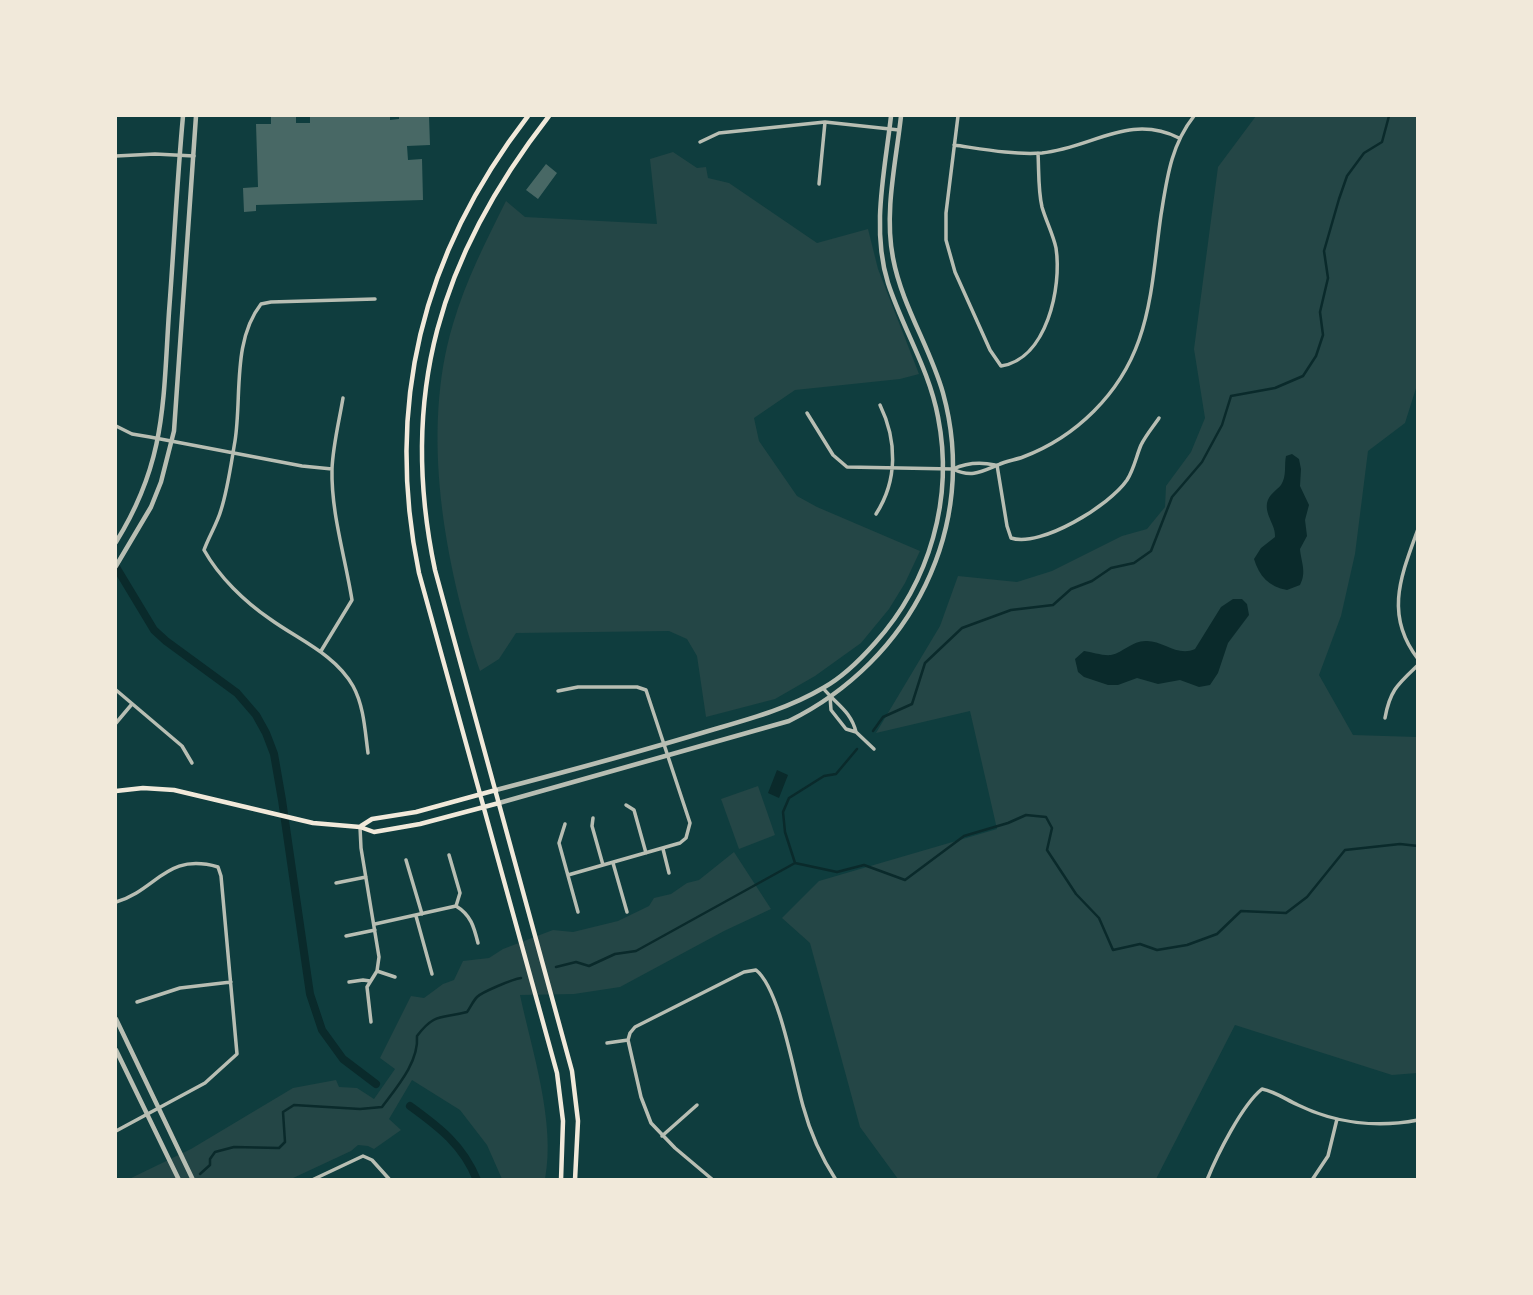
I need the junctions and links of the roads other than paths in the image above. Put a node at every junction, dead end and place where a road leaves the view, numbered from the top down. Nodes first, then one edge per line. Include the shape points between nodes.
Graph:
1 (183, 116) edge
2 (196, 116) edge
3 (528, 116) edge
4 (548, 116) edge
5 (891, 116) edge
6 (901, 116) edge
7 (958, 116) edge
8 (1194, 116) edge
9 (825, 122) junction
10 (890, 128) junction
11 (900, 130) junction
12 (1179, 138) junction
13 (700, 142) dead end
14 (954, 145) junction
15 (1038, 153) junction
16 (180, 155) junction
17 (116, 156) edge
18 (194, 156) junction
19 (819, 184) dead end
20 (375, 299) dead end
21 (343, 398) dead end
22 (880, 405) dead end
23 (807, 413) dead end
24 (1159, 418) dead end
25 (116, 426) edge
26 (159, 439) junction
27 (172, 442) junction
28 (233, 453) junction
29 (997, 465) junction
30 (332, 469) junction
31 (891, 469) junction
32 (943, 469) junction
33 (953, 470) junction
34 (876, 514) dead end
35 (1418, 529) edge
36 (116, 542) edge
37 (116, 566) edge
38 (321, 652) junction
39 (1418, 662) edge
40 (823, 688) junction
41 (116, 690) edge
42 (558, 691) dead end
43 (830, 696) junction
44 (132, 704) junction
45 (1385, 719) dead end
46 (116, 723) edge
47 (856, 732) junction
48 (664, 744) junction
49 (874, 749) dead end
50 (369, 753) dead end
51 (668, 756) junction
52 (191, 763) dead end
53 (496, 790) junction
54 (116, 791) edge
55 (482, 794) junction
56 (499, 803) junction
57 (626, 805) dead end
58 (485, 806) junction
59 (593, 818) dead end
60 (565, 824) dead end
61 (360, 827) junction
62 (663, 849) junction
63 (646, 853) junction
64 (449, 855) dead end
65 (406, 860) dead end
66 (613, 863) junction
67 (603, 865) junction
68 (669, 873) dead end
69 (568, 875) junction
70 (366, 877) junction
71 (336, 883) dead end
72 (116, 902) edge
73 (456, 906) junction
74 (578, 912) dead end
75 (626, 912) dead end
76 (419, 915) junction
77 (375, 924) junction
78 (375, 930) junction
79 (346, 936) dead end
80 (478, 943) dead end
81 (377, 971) junction
82 (432, 974) dead end
83 (395, 977) dead end
84 (370, 981) junction
85 (231, 982) junction
86 (349, 982) dead end
87 (137, 1002) dead end
88 (116, 1019) edge
89 (371, 1021) dead end
90 (628, 1040) junction
91 (607, 1043) dead end
92 (116, 1049) edge
93 (697, 1105) dead end
94 (160, 1109) junction
95 (148, 1115) junction
96 (1337, 1119) junction
97 (1418, 1120) edge
98 (116, 1131) edge
99 (662, 1136) junction
100 (179, 1180) edge
101 (193, 1180) edge
102 (312, 1180) edge
103 (390, 1180) edge
104 (561, 1180) edge
105 (575, 1180) edge
106 (713, 1180) edge
107 (836, 1180) edge
108 (1207, 1180) edge
109 (1312, 1180) edge

1 - 16 street
2 - 18 street
3 - 55 main road via 484,178 446,252 422,321 407,407 407,494 414,547
4 - 53 main road via 496,188 460,260 432,349 423,409 422,483 430,545
5 - 10 street
6 - 11 street
7 - 14 street
8 - 12 street
9 - 10 street
9 - 13 street via 719,133
9 - 19 street
10 - 11 street
10 - 32 street via 880,220 883,258 894,299 933,395
11 - 33 street via 890,219 892,256 903,296 943,392
12 - 15 street via 1136,128
12 - 29 street via 1168,172 1145,320 1128,365 1116,386 1081,424 1037,452
14 - 15 street
14 - 15 street via 945,226 950,256 1001,366 1023,357 1038,340 1056,285 1056,248 1042,202
16 - 17 street
16 - 18 street
16 - 26 street
18 - 27 street
20 - 28 street via 261,304 243,346
21 - 30 street
22 - 31 street via 892,433
23 - 31 street via 839,462
24 - 29 street via 1142,444 1132,473 1116,492 1080,518 1028,540 1011,538
25 - 26 street
26 - 27 street
26 - 36 street via 139,501
27 - 28 street
27 - 37 street via 151,507
28 - 30 street
28 - 38 street via 221,511 204,550 251,604
29 - 33 street via 963,465
29 - 33 street via 962,474
30 - 38 street via 352,600
31 - 32 street
31 - 34 street via 887,497
32 - 33 street
32 - 40 street via 938,518 915,586 872,646
33 - 43 street via 942,545 924,590 892,640
35 - 39 street via 1397,595 1402,633
38 - 50 street via 354,687
39 - 45 street via 1389,697
40 - 43 street
40 - 48 street via 761,716
41 - 44 street
42 - 48 street via 578,687 646,690
43 - 47 street via 853,721
43 - 47 street via 831,710 846,729
43 - 51 street via 789,720
44 - 46 street
44 - 52 street via 182,746
47 - 49 street
48 - 51 street
48 - 53 street
51 - 56 street
51 - 62 street via 690,831 680,843
53 - 55 main road
53 - 56 main road
54 - 61 main road via 174,790 331,826
55 - 58 main road
55 - 61 main road via 372,819
56 - 58 main road
56 - 105 main road via 572,1071 578,1121
57 - 63 street via 634,810
58 - 61 main road via 398,829 373,832
58 - 104 main road via 557,1073 563,1121
59 - 67 street
60 - 69 street via 559,843
61 - 70 street
62 - 63 street
62 - 68 street
63 - 66 street
64 - 73 street via 460,892
65 - 76 street
66 - 67 street
66 - 75 street
67 - 69 street
69 - 74 street
70 - 71 street
70 - 77 street
72 - 85 street via 173,868 218,867
73 - 76 street
73 - 80 street via 471,919
76 - 77 street
76 - 82 street
77 - 78 street
78 - 79 street
78 - 81 street
81 - 83 street
81 - 84 street
84 - 86 street
84 - 89 street via 366,991
85 - 87 street via 180,988
85 - 94 street via 237,1054 205,1083
88 - 94 street
90 - 91 street
90 - 99 street via 645,1110
90 - 107 street via 635,1027 756,970 765,979 777,1010 809,1127
92 - 95 street
93 - 99 street
94 - 95 street
94 - 101 street
95 - 98 street
95 - 100 street
96 - 97 street via 1371,1124
96 - 108 street via 1262,1089
96 - 109 street via 1328,1156
99 - 106 street
102 - 103 street via 363,1156

